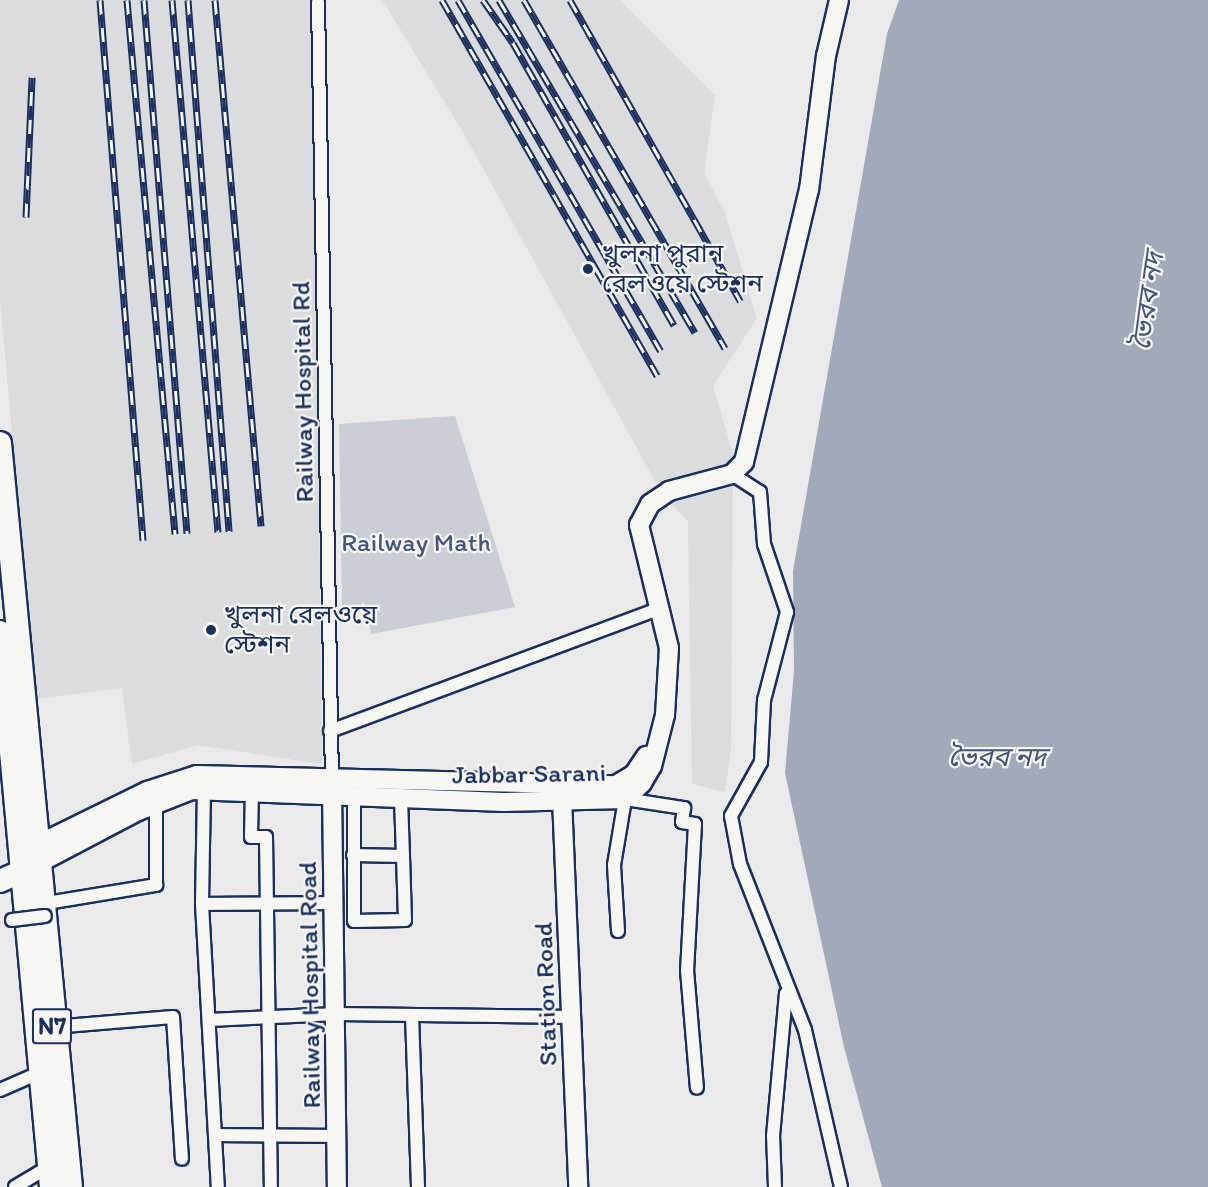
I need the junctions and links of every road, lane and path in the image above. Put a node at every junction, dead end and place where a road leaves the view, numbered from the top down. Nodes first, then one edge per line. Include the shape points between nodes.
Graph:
1 (839, 0) edge
2 (318, 2) dead end
3 (0, 443) edge
4 (732, 474) junction
5 (661, 608) junction
6 (0, 633) edge
7 (330, 731) junction
8 (204, 789) junction
9 (252, 789) junction
10 (332, 789) junction
11 (562, 798) junction
12 (354, 799) junction
13 (624, 799) junction
14 (401, 800) junction
15 (156, 803) junction
16 (353, 855) junction
17 (403, 856) junction
18 (32, 861) junction
19 (0, 881) edge
20 (267, 903) junction
21 (334, 903) junction
22 (202, 904) junction
23 (43, 910) junction
24 (12, 920) dead end
25 (618, 931) dead end
26 (786, 993) junction
27 (337, 1014) junction
28 (412, 1015) junction
29 (573, 1017) junction
30 (269, 1019) junction
31 (209, 1020) junction
32 (52, 1028) junction
33 (39, 1072) junction
34 (697, 1088) dead end
35 (0, 1090) edge
36 (216, 1135) junction
37 (271, 1136) junction
38 (337, 1136) junction
39 (182, 1159) dead end
40 (50, 1177) edge
41 (15, 1187) edge
42 (71, 1187) edge
43 (219, 1187) edge
44 (271, 1187) edge
45 (337, 1187) edge
46 (418, 1187) edge
47 (578, 1187) edge
48 (775, 1187) edge
49 (841, 1187) edge

1 - 4 main road via 826,56 809,190 744,462
2 - 7 street, Railway Hospital Rd
3 - 18 highway, N7
4 - 5 main road via 669,491 644,513 640,536
4 - 26 street via 760,492 764,544 787,612 764,700 761,762 731,816 740,864
5 - 7 street
5 - 10 main road, Jabbar Sarani via 651,741 644,761 616,786
5 - 13 main road, Jabbar Sarani via 669,648 665,715 652,766
6 - 18 highway, N7
7 - 10 street, Railway Hospital Rd
8 - 9 main road, Jabbar Sarani
8 - 15 main road, Jabbar Sarani
8 - 22 street
9 - 10 main road, Jabbar Sarani
9 - 20 street via 251,837 266,837
10 - 12 main road, Jabbar Sarani
10 - 18 main road, Jabbar Sarani via 222,774 179,778
10 - 21 main road, Railway Hospital Road
11 - 13 main road, Jabbar Sarani
11 - 14 main road, Jabbar Sarani
11 - 29 main road, Station Road
12 - 14 main road, Jabbar Sarani
12 - 16 street
13 - 25 street via 614,865
13 - 34 street via 684,808 682,822 695,824 687,970
14 - 17 street
15 - 18 main road, Jabbar Sarani
15 - 23 street via 156,885
16 - 17 street
16 - 17 street via 354,921 405,920
18 - 19 highway
18 - 23 highway, N7
18 - 33 highway, N7
20 - 21 street
20 - 22 street
20 - 30 street
21 - 27 main road, Railway Hospital Road
22 - 31 street
23 - 24 street, bridge
23 - 32 highway, N7
26 - 48 street via 773,1136
26 - 49 street via 805,1030
27 - 28 street
27 - 30 street
27 - 38 main road, Railway Hospital Road
28 - 29 street
28 - 46 street
29 - 47 main road, Station Road
30 - 31 street
30 - 37 street
31 - 36 street
32 - 39 street via 173,1017
32 - 42 highway, N7
33 - 35 street
33 - 40 highway, N7
36 - 37 street
36 - 43 street
37 - 38 street
37 - 44 street
38 - 45 main road, Railway Hospital Road
40 - 41 street

